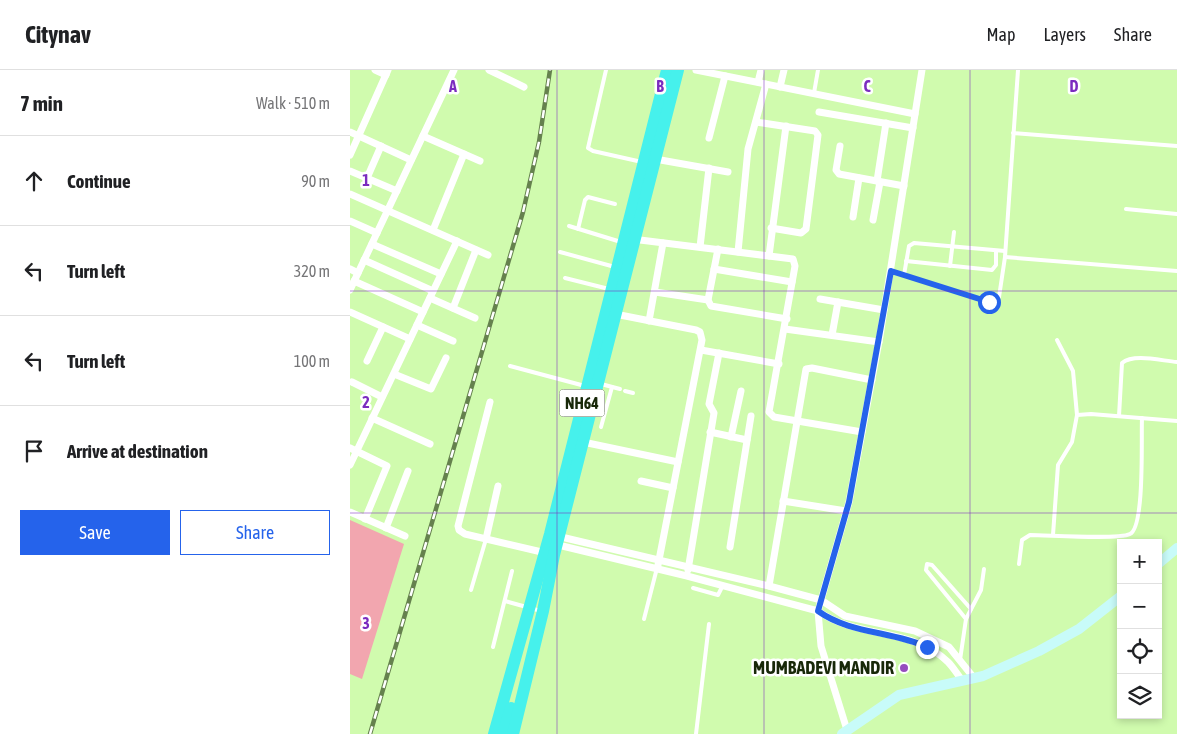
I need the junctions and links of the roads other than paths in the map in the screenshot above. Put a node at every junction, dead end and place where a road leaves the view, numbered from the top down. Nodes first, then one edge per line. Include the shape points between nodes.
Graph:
1 (375, 70) edge
2 (454, 70) edge
3 (489, 70) edge
4 (606, 70) edge
5 (667, 70) edge
6 (678, 70) edge
7 (696, 70) edge
8 (761, 70) edge
9 (784, 70) edge
10 (818, 70) edge
11 (922, 70) edge
12 (1018, 70) edge
13 (387, 72) edge
14 (730, 74) edge
15 (758, 82) junction
16 (766, 84) junction
17 (524, 87) dead end
18 (780, 87) junction
19 (814, 93) junction
20 (819, 112) dead end
21 (915, 114) junction
22 (756, 122) junction
23 (886, 123) junction
24 (786, 126) junction
25 (913, 128) junction
26 (350, 132) edge
27 (1013, 133) junction
28 (359, 136) junction
29 (423, 136) junction
30 (710, 138) dead end
31 (381, 146) junction
32 (840, 146) dead end
33 (1177, 146) edge
34 (464, 154) junction
35 (350, 155) edge
36 (411, 160) junction
37 (649, 160) junction
38 (480, 161) dead end
39 (709, 168) junction
40 (350, 171) edge
41 (728, 172) dead end
42 (367, 178) junction
43 (859, 178) junction
44 (879, 181) junction
45 (904, 186) junction
46 (397, 191) junction
47 (350, 194) edge
48 (615, 204) dead end
49 (1126, 209) dead end
50 (388, 210) junction
51 (1177, 214) edge
52 (852, 217) dead end
53 (350, 220) edge
54 (873, 220) dead end
55 (569, 226) dead end
56 (772, 228) junction
57 (578, 229) junction
58 (433, 230) junction
59 (954, 232) dead end
60 (377, 233) junction
61 (627, 240) junction
62 (457, 241) junction
63 (664, 243) junction
64 (372, 244) junction
65 (700, 247) junction
66 (952, 247) junction
67 (718, 249) junction
68 (476, 250) junction
69 (996, 251) junction
70 (560, 252) dead end
71 (738, 252) junction
72 (1005, 252) junction
73 (488, 255) dead end
74 (769, 256) junction
75 (1005, 257) junction
76 (364, 260) junction
77 (906, 261) junction
78 (950, 266) junction
79 (617, 267) junction
80 (350, 269) edge
81 (714, 269) junction
82 (891, 271) junction
83 (1177, 271) edge
84 (358, 272) junction
85 (441, 274) junction
86 (904, 275) junction
87 (566, 278) dead end
88 (354, 281) junction
89 (792, 282) junction
90 (350, 290) edge
91 (611, 290) junction
92 (655, 292) junction
93 (432, 294) junction
94 (820, 299) dead end
95 (708, 300) junction
96 (838, 302) junction
97 (453, 308) junction
98 (884, 310) junction
99 (350, 312) edge
100 (423, 312) junction
101 (615, 314) junction
102 (475, 318) dead end
103 (787, 320) junction
104 (649, 321) junction
105 (417, 325) junction
106 (383, 327) junction
107 (785, 329) junction
108 (832, 335) junction
109 (410, 340) junction
110 (1058, 340) dead end
111 (453, 341) dead end
112 (879, 342) junction
113 (701, 350) junction
114 (719, 353) junction
115 (1177, 356) edge
116 (446, 358) dead end
117 (367, 361) dead end
118 (1177, 362) edge
119 (778, 364) junction
120 (510, 366) dead end
121 (394, 374) junction
122 (872, 380) junction
123 (352, 382) dead end
124 (594, 386) junction
125 (612, 387) junction
126 (741, 392) dead end
127 (633, 393) dead end
128 (382, 397) junction
129 (490, 402) dead end
130 (1077, 415) junction
131 (751, 416) dead end
132 (1119, 416) junction
133 (372, 418) junction
134 (1142, 418) junction
135 (796, 421) junction
136 (1177, 421) edge
137 (602, 427) dead end
138 (710, 432) junction
139 (862, 432) junction
140 (731, 437) junction
141 (747, 440) junction
142 (583, 442) junction
143 (430, 444) dead end
144 (353, 449) edge
145 (678, 462) junction
146 (350, 465) edge
147 (408, 472) dead end
148 (641, 482) dead end
149 (498, 486) dead end
150 (673, 488) junction
151 (783, 502) junction
152 (846, 511) junction
153 (350, 512) edge
154 (365, 519) junction
155 (386, 528) junction
156 (1053, 535) junction
157 (405, 536) dead end
158 (486, 539) junction
159 (552, 544) junction
160 (730, 547) dead end
161 (1177, 548) edge
162 (1162, 561) edge
163 (1019, 564) dead end
164 (658, 565) junction
165 (984, 569) dead end
166 (512, 571) dead end
167 (688, 572) junction
168 (723, 585) junction
169 (769, 586) junction
170 (693, 588) dead end
171 (471, 590) dead end
172 (1117, 599) edge
173 (821, 600) junction
174 (505, 601) junction
175 (530, 607) junction
176 (971, 609) junction
177 (544, 611) junction
178 (818, 611) junction
179 (644, 619) dead end
180 (966, 619) junction
181 (709, 624) dead end
182 (493, 647) dead end
183 (960, 660) junction
184 (974, 678) junction
185 (962, 680) junction
186 (844, 732) edge
187 (494, 734) edge
188 (504, 734) edge
189 (513, 734) edge
190 (696, 734) edge

1 - 13 street
2 - 29 street
3 - 17 street
4 - 37 lane via 588,148 593,152
5 - 37 highway, NH64
6 - 37 highway, NH64
7 - 14 street
8 - 15 street
9 - 18 street
10 - 19 lane
11 - 21 street
12 - 27 lane
13 - 28 street
14 - 15 street
14 - 30 street
15 - 16 street
16 - 18 street
16 - 22 street
18 - 19 street
19 - 21 street
20 - 23 street
21 - 25 street
22 - 24 street
22 - 71 street via 748,149
23 - 25 street
23 - 44 street
24 - 56 street
24 - 56 street via 815,131 818,135 807,224 801,233
25 - 45 street
26 - 28 street
27 - 33 lane
27 - 72 lane
28 - 31 street
28 - 35 street
29 - 34 street
29 - 36 street
31 - 36 street
31 - 42 street
32 - 43 street via 836,170 842,175
34 - 38 street
34 - 58 street
36 - 46 street
37 - 39 street
37 - 61 highway, NH64
39 - 41 street
39 - 65 street
40 - 42 street
42 - 46 street
43 - 44 street
43 - 52 street
44 - 45 street
44 - 54 street
45 - 82 street
46 - 50 street
47 - 50 street
48 - 57 lane via 588,197
49 - 51 lane
50 - 58 street
50 - 60 street
53 - 60 street
55 - 57 lane
56 - 74 street
57 - 61 lane
58 - 62 street
59 - 66 lane
60 - 64 street
61 - 63 street
61 - 79 highway, NH64
61 - 101 highway, NH64
62 - 68 street
62 - 85 street
63 - 65 street
63 - 92 street
64 - 76 street
64 - 85 street
65 - 67 street
66 - 69 lane
66 - 77 lane via 914,243 909,246
66 - 78 lane
67 - 71 street
67 - 81 street
68 - 73 street
68 - 97 street
69 - 72 lane
69 - 78 lane via 996,264 992,270
70 - 79 lane
71 - 74 street
72 - 75 lane
74 - 89 street via 793,259
75 - 83 lane
75 - 86 lane via 1002,289 995,301 989,302
76 - 84 street
76 - 93 street
77 - 78 lane
77 - 86 lane
79 - 91 highway, NH64
80 - 84 street
81 - 89 street
81 - 95 street
82 - 86 lane
82 - 98 street
84 - 88 street
85 - 93 street
87 - 91 lane
88 - 90 street
88 - 100 street
89 - 103 street
91 - 124 highway, NH64
92 - 95 street
92 - 104 street
93 - 97 street
93 - 100 street
94 - 96 street
95 - 103 street via 715,308
96 - 98 street
96 - 108 street
97 - 102 street
98 - 112 street
99 - 106 street
100 - 105 street
101 - 104 street
101 - 124 highway, NH64
103 - 107 street
104 - 113 street via 696,330 702,336
105 - 109 street
105 - 111 street
106 - 109 street
106 - 117 street
107 - 108 street
107 - 119 street
108 - 112 street
109 - 121 street
110 - 130 lane via 1073,371
112 - 122 street
113 - 114 street
113 - 145 street
114 - 119 street
114 - 138 street via 709,404 714,413
115 - 118 lane
116 - 121 street via 431,389
118 - 132 lane via 1127,359 1122,363
119 - 135 street via 769,412 774,417
120 - 124 lane
121 - 128 street
122 - 135 street via 808,368
122 - 139 street
123 - 128 street
124 - 125 lane
124 - 142 highway, NH64
124 - 159 highway, NH64
125 - 127 lane
125 - 137 lane
126 - 140 street
128 - 133 street
129 - 158 street via 458,526 465,534
130 - 132 lane
130 - 156 lane via 1072,442 1058,465
131 - 141 street
132 - 134 lane
133 - 143 street
133 - 144 street
134 - 136 lane
134 - 156 lane via 1139,513 1134,531 1129,535
135 - 139 street
135 - 151 street
138 - 140 street
138 - 167 street
139 - 152 street
140 - 141 street
141 - 160 street
142 - 145 street
142 - 159 highway, NH64
144 - 146 street
144 - 154 street via 387,466
145 - 150 street
147 - 155 street
148 - 150 street
149 - 158 street
150 - 164 street
151 - 152 street
151 - 169 street
152 - 173 street
153 - 154 street
154 - 155 street
155 - 157 street
156 - 163 lane via 1024,537
158 - 159 street
158 - 171 lane
159 - 164 street
159 - 175 highway, NH64
159 - 177 highway, NH64
161 - 162 street
164 - 167 street
164 - 179 lane
165 - 176 lane via 982,590
166 - 174 lane
167 - 168 street
167 - 169 street
168 - 170 lane via 718,595
168 - 178 street
169 - 173 street
172 - 184 street via 1055,643
173 - 178 street
173 - 183 street via 845,616 923,634 949,648
174 - 175 lane
174 - 182 lane
175 - 177 lane
175 - 187 highway, NH64
175 - 188 highway via 534,620
176 - 180 lane
176 - 180 lane via 932,565 927,564 926,570
177 - 189 highway, NH64
178 - 185 street via 842,624 927,647 948,662
178 - 186 street via 821,646
180 - 183 lane
181 - 190 lane
183 - 184 street
184 - 185 street
185 - 186 street via 899,694

